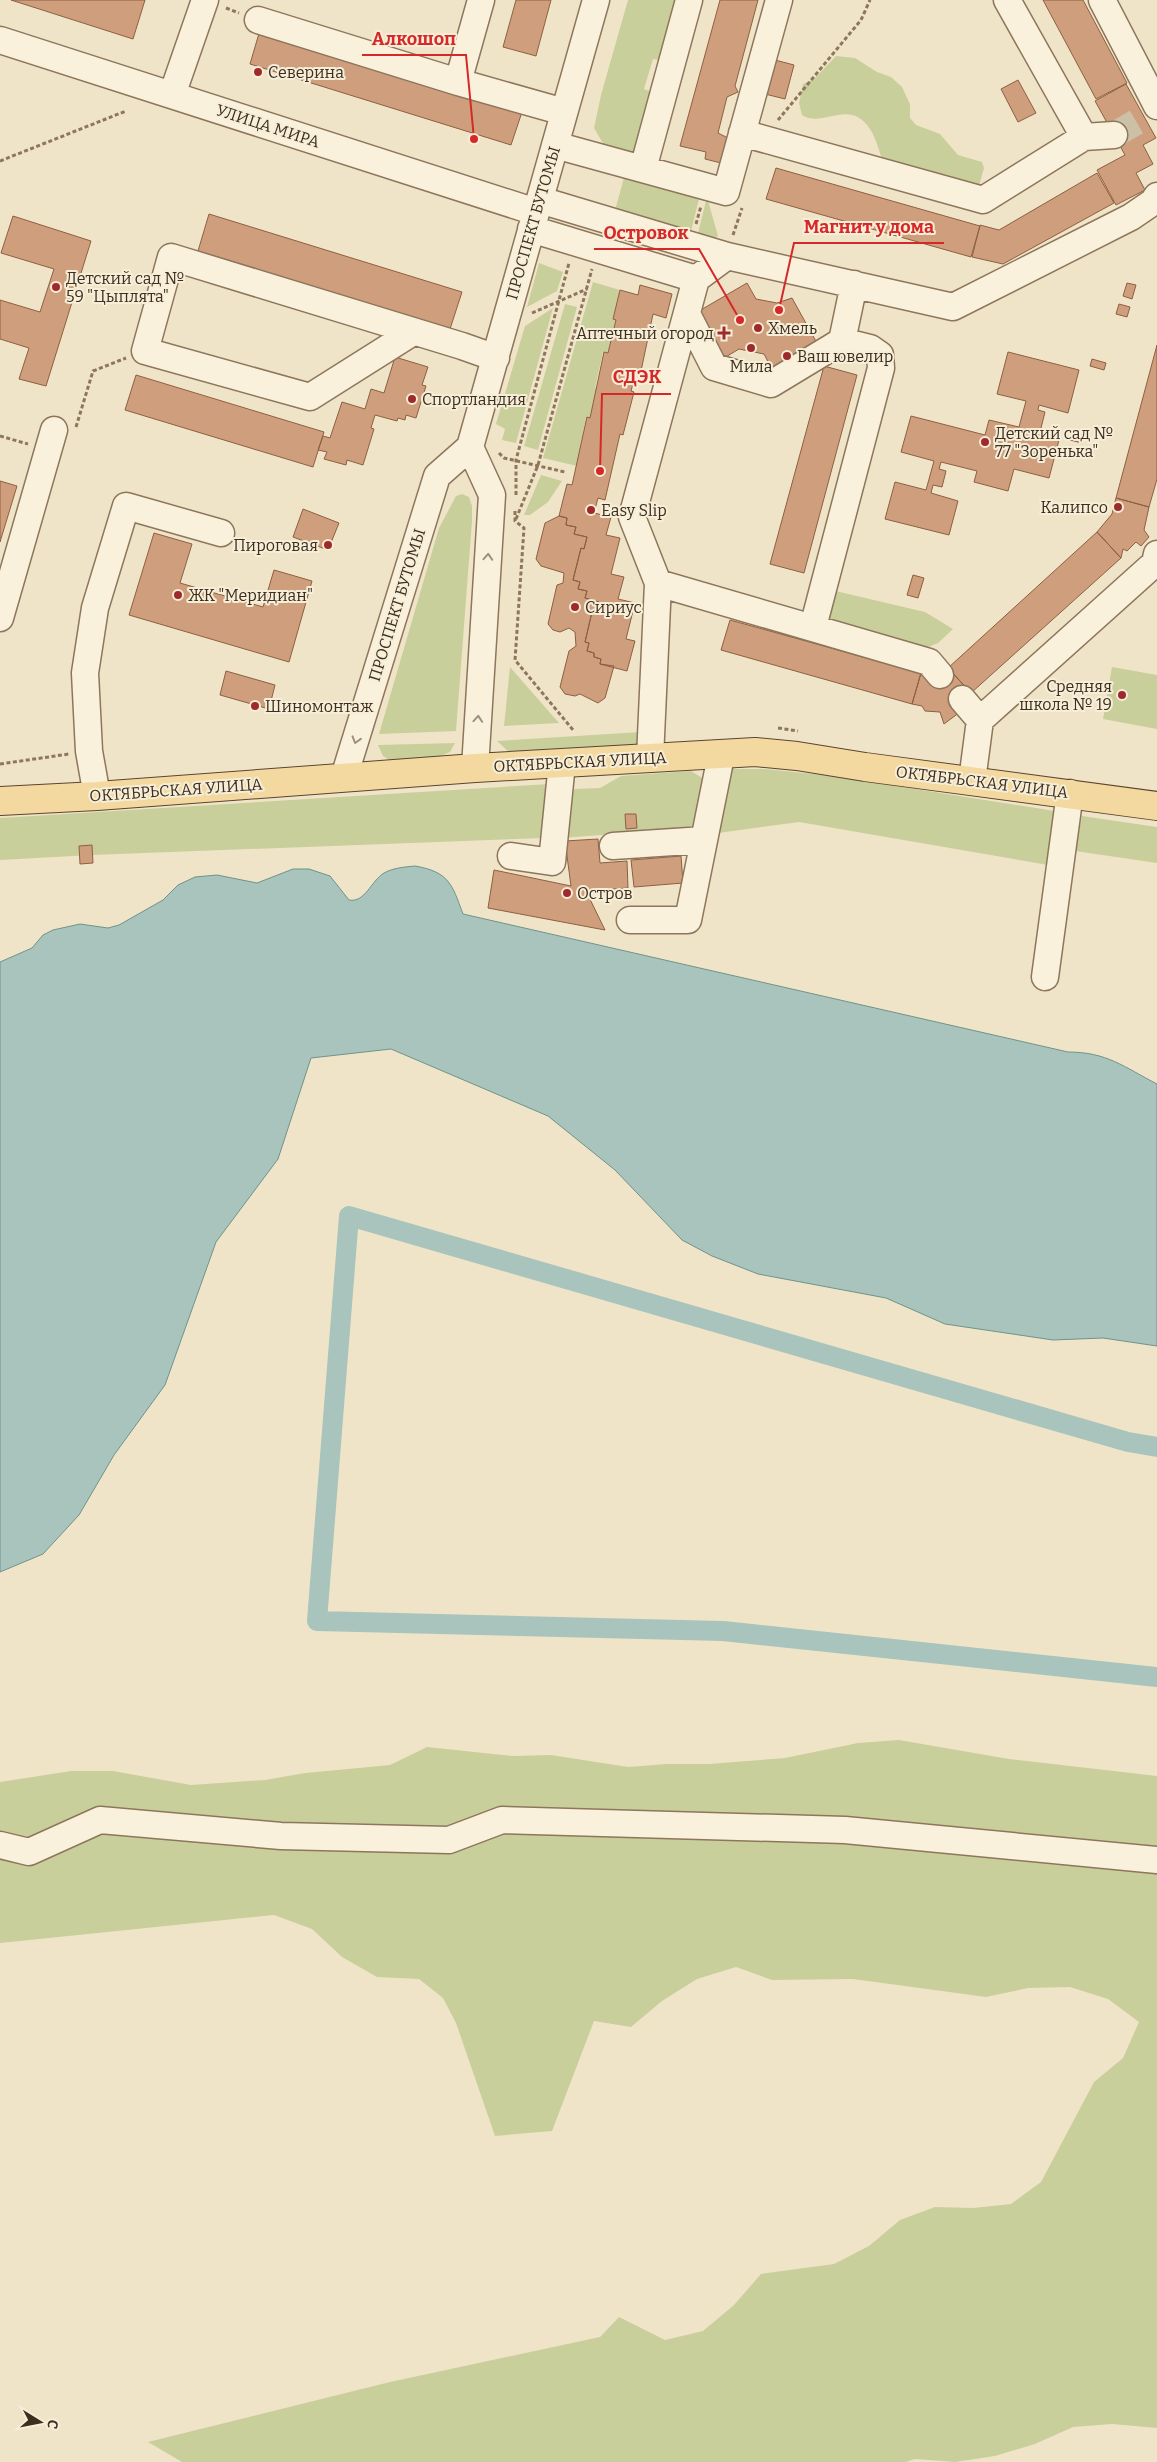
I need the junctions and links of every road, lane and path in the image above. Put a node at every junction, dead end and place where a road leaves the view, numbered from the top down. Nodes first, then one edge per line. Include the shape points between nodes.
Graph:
1 (204, 0) edge
2 (481, 0) edge
3 (596, 0) edge
4 (689, 0) edge
5 (779, 0) edge
6 (1007, 0) edge
7 (1102, 0) edge
8 (258, 20) joint
9 (0, 40) edge
10 (458, 82) junction
11 (172, 95) junction
12 (1152, 107) edge
13 (126, 111) dead end
14 (564, 112) junction
15 (742, 133) junction
16 (1114, 135) tunnel mouth
17 (1084, 136) junction
18 (555, 145) junction
19 (0, 161) edge
20 (643, 169) junction
21 (706, 186) junction
22 (1157, 196) edge
23 (536, 214) junction
24 (690, 245) junction
25 (586, 246) junction
26 (727, 256) junction
27 (696, 279) junction
28 (854, 284) junction
29 (587, 289) junction
30 (560, 299) junction
31 (530, 314) dead end
32 (687, 314) junction
33 (412, 332) junction
34 (842, 341) junction
35 (145, 351) junction
36 (496, 358) junction
37 (0, 436) edge
38 (51, 440) junction
39 (481, 447) junction
40 (516, 460) junction
41 (538, 465) junction
42 (565, 472) dead end
43 (515, 520) junction
44 (221, 533) dead end
45 (1157, 554) edge
46 (658, 583) junction
47 (0, 618) edge
48 (812, 628) junction
49 (940, 675) dead end
50 (962, 699) dead end
51 (980, 720) junction
52 (572, 730) dead end
53 (89, 751) junction
54 (721, 756) junction
55 (650, 758) junction
56 (562, 763) junction
57 (0, 764) edge
58 (475, 768) junction
59 (344, 777) junction
60 (972, 782) junction
61 (1070, 793) junction
62 (97, 796) junction
63 (0, 801) edge
64 (1157, 806) edge
65 (704, 840) junction
66 (613, 846) dead end
67 (511, 856) dead end
68 (630, 920) dead end
69 (1044, 977) dead end
70 (0, 1845) edge
71 (1157, 1860) edge

1 - 8 path
1 - 11 street
2 - 10 street
3 - 14 street, ПРОСПЕКТ БУТОМЫ
4 - 20 street
5 - 15 street
6 - 17 street
7 - 12 street
8 - 10 street
9 - 11 street, УЛИЦА МИРА
10 - 14 street
11 - 23 street, УЛИЦА МИРА
13 - 19 path
14 - 18 street, ПРОСПЕКТ БУТОМЫ
15 - 17 street via 983,200
15 - 21 street via 726,192
16 - 17 street
18 - 20 street
18 - 23 street, ПРОСПЕКТ БУТОМЫ
20 - 21 street
21 - 24 path
22 - 28 street via 1131,218 953,306
23 - 24 street
23 - 25 street
23 - 36 street, ПРОСПЕКТ БУТОМЫ
24 - 26 street
25 - 27 street
25 - 29 path
25 - 30 path
26 - 27 street
26 - 28 street
27 - 32 street
28 - 34 street
29 - 30 path
29 - 41 path
30 - 31 path
30 - 40 path
32 - 34 street via 714,367 771,384
32 - 46 street via 632,518
33 - 35 street via 310,397
33 - 35 street via 171,257
33 - 36 street
34 - 48 street via 870,348 880,355 881,368
35 - 38 path via 93,371 76,427
36 - 39 street, ПРОСПЕКТ БУТОМЫ
37 - 38 path
38 - 47 street
39 - 40 path
58 -> 39 street via 492,495
39 -> 59 street, ПРОСПЕКТ БУТОМЫ via 437,476
40 - 41 path
40 - 43 path
41 - 42 path
41 - 43 path
43 - 52 path via 524,528 515,660
44 - 53 street via 126,506 94,617 85,673
45 - 51 street via 1155,563
46 - 48 street
46 - 55 street
48 - 49 street via 929,662
50 - 51 street
51 - 60 street
53 - 57 path
53 - 62 street
54 - 55 main road, ОКТЯБРЬСКАЯ УЛИЦА
54 - 60 main road, ОКТЯБРЬСКАЯ УЛИЦА via 755,752 797,756
54 - 65 street
55 - 56 main road, ОКТЯБРЬСКАЯ УЛИЦА
56 - 58 main road, ОКТЯБРЬСКАЯ УЛИЦА
56 - 67 street via 552,862
58 - 59 main road, ОКТЯБРЬСКАЯ УЛИЦА
59 - 62 main road, ОКТЯБРЬСКАЯ УЛИЦА
60 - 61 main road, ОКТЯБРЬСКАЯ УЛИЦА
61 - 64 main road, ОКТЯБРЬСКАЯ УЛИЦА
61 - 69 street
62 - 63 main road, ОКТЯБРЬСКАЯ УЛИЦА
65 - 66 street
65 - 68 street via 688,920
70 - 71 street via 28,1852 100,1820 281,1836 448,1840 502,1820 845,1830

